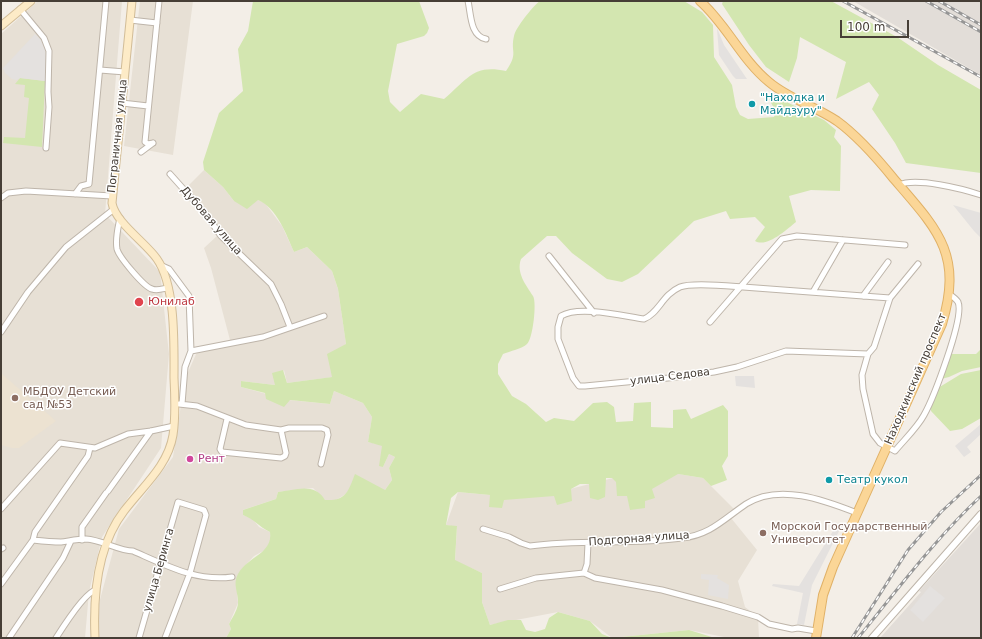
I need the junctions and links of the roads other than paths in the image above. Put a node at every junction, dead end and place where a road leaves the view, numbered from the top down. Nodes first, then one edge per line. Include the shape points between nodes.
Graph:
1 (31, 1) edge
2 (106, 1) edge
3 (132, 1) edge
4 (159, 1) edge
5 (468, 1) edge
6 (700, 1) edge
7 (20, 9) junction
8 (130, 20) junction
9 (156, 23) junction
10 (1, 26) edge
11 (486, 39) dead end
12 (100, 70) junction
13 (125, 72) junction
14 (122, 103) junction
15 (148, 106) junction
16 (46, 148) dead end
17 (141, 152) dead end
18 (170, 174) dead end
19 (899, 185) junction
20 (75, 194) junction
21 (981, 195) edge
22 (112, 196) junction
23 (1, 198) edge
24 (114, 209) junction
25 (120, 218) junction
26 (843, 240) junction
27 (905, 246) dead end
28 (549, 256) dead end
29 (888, 262) dead end
30 (918, 264) dead end
31 (160, 265) junction
32 (739, 287) junction
33 (167, 288) junction
34 (813, 292) junction
35 (949, 294) junction
36 (863, 296) junction
37 (890, 298) junction
38 (594, 313) junction
39 (324, 316) dead end
40 (710, 322) dead end
41 (290, 327) junction
42 (1, 332) edge
43 (191, 351) junction
44 (868, 354) junction
45 (178, 404) junction
46 (227, 419) junction
47 (174, 426) junction
48 (282, 430) junction
49 (151, 431) junction
50 (887, 447) junction
51 (90, 448) junction
52 (322, 464) dead end
53 (1, 509) edge
54 (857, 513) junction
55 (981, 514) edge
56 (483, 529) dead end
57 (33, 540) junction
58 (82, 540) junction
59 (71, 541) junction
60 (588, 543) junction
61 (107, 544) junction
62 (161, 563) junction
63 (190, 573) junction
64 (584, 573) junction
65 (232, 577) dead end
66 (1, 584) edge
67 (500, 589) dead end
68 (96, 590) junction
69 (816, 635) edge
70 (9, 638) edge
71 (56, 638) edge
72 (95, 638) edge
73 (139, 638) edge
74 (165, 638) edge
75 (872, 638) edge

1 - 7 main road
2 - 12 street
3 - 8 main road, Пограничная улица
4 - 9 street
5 - 11 street via 474,31
6 - 19 main road, Находкинский проспект via 715,16 759,74 776,88 827,115 847,129
7 - 10 main road
7 - 16 street via 44,38 49,51
8 - 9 street
8 - 13 main road, Пограничная улица
9 - 15 street
12 - 13 street
12 - 20 street via 89,184 81,186
13 - 14 main road, Пограничная улица
14 - 15 street
14 - 22 main road, Пограничная улица
15 - 17 street via 145,142 153,143
18 - 41 street, Дубовая улица via 205,213 221,236 271,284
19 - 21 street via 907,182 933,184
19 - 35 main road, Находкинский проспект via 927,217 941,238 950,269
20 - 22 street
20 - 23 street via 26,191 8,193
22 - 24 main road, Пограничная улица
24 - 25 main road, Пограничная улица
24 - 42 street via 66,247 28,292
25 - 31 main road, Пограничная улица
25 - 33 street via 116,236 120,256 148,288
26 - 27 street
26 - 32 street via 797,236 782,239
26 - 34 street
28 - 38 street
29 - 36 street
30 - 37 street
31 - 33 main road, Пограничная улица
31 - 43 street via 169,269 189,296
32 - 34 street, улица Седова
32 - 38 street, улица Седова via 680,287 664,299 652,316 644,319
32 - 40 street
33 - 45 main road, Пограничная улица via 174,328
34 - 36 street, улица Седова
35 - 50 main road, Находкинский проспект via 942,324
35 - 50 street via 958,302 959,316 952,343 924,416 895,451
36 - 37 street, улица Седова
37 - 44 street via 874,347
38 - 44 street, улица Седова via 567,312 559,320 558,340 573,378 580,386 714,372 786,351
39 - 41 street
41 - 43 street via 263,337
43 - 45 street via 185,367
44 - 50 street via 862,375 863,389 873,434 876,440
45 - 46 street via 197,406
45 - 47 main road, Пограничная улица
46 - 48 street via 246,425
46 - 48 street via 220,449 222,452 281,458 286,453
47 - 49 street
47 - 61 main road, Пограничная улица via 172,442 166,456 124,512
48 - 52 street via 316,427 327,430
49 - 51 street via 132,432 104,446
49 - 58 street via 82,527
50 - 54 main road, Находкинский проспект
51 - 53 street via 60,443
51 - 57 street via 88,456
54 - 60 street, Подгорная улица via 829,503 785,493 747,504 714,528 698,535
54 - 69 main road, Находкинский проспект via 827,583
55 - 75 street
56 - 60 street, Подгорная улица via 530,546
57 - 59 street
57 - 66 street
58 - 59 street
58 - 61 street
59 - 70 street via 63,558
60 - 64 street
61 - 62 street
61 - 68 main road, Пограничная улица
62 - 63 street
62 - 63 street, улица Беринга via 178,502 204,510 206,515
62 - 73 street, улица Беринга
63 - 65 street via 208,578
63 - 74 street
64 - 67 street via 536,578
64 - 69 street via 595,578 662,590 758,617 769,624 798,628
68 - 71 street via 88,594 73,611
68 - 72 main road, Пограничная улица

